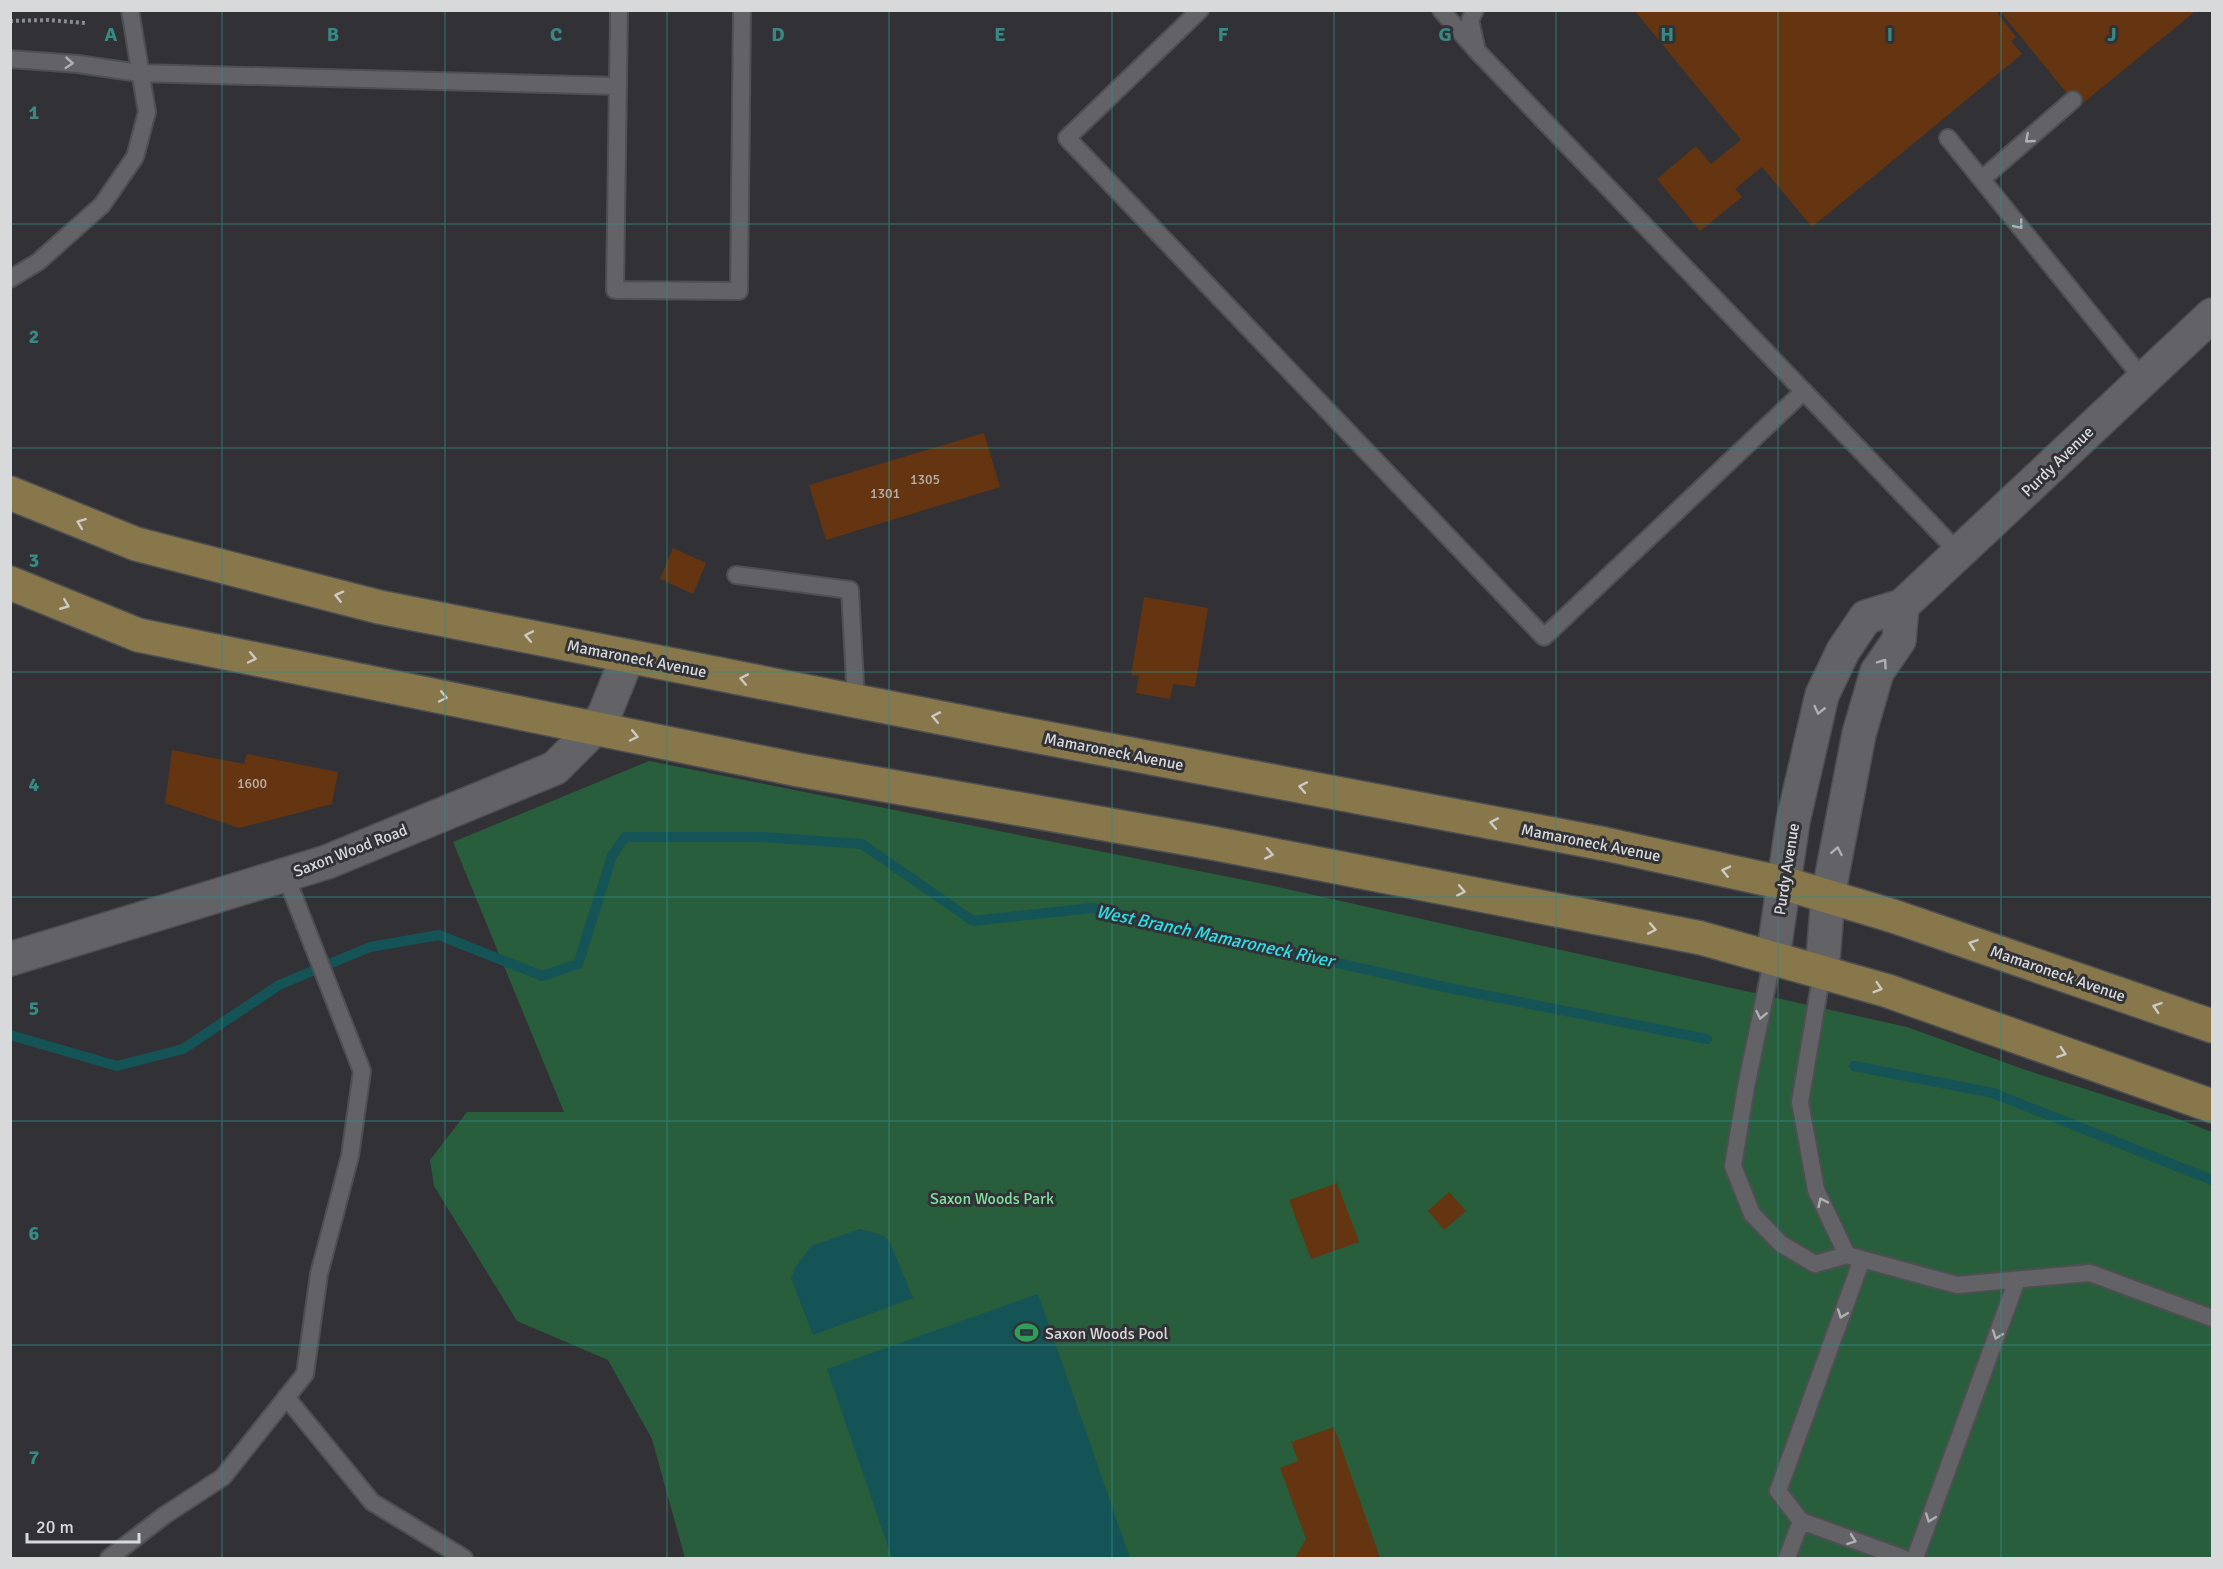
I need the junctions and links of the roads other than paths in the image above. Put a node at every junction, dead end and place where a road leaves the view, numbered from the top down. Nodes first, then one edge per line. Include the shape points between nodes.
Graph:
1 (130, 10) edge
2 (619, 10) edge
3 (742, 10) edge
4 (1200, 10) edge
5 (1441, 10) edge
6 (1475, 10) edge
7 (1477, 51) junction
8 (10, 59) edge
9 (140, 73) junction
10 (618, 86) junction
11 (2073, 100) dead end
12 (1948, 138) dead end
13 (1982, 179) junction
14 (10, 279) edge
15 (2212, 315) edge
16 (2144, 379) junction
17 (1803, 391) junction
18 (10, 493) edge
19 (1960, 554) junction
20 (736, 575) dead end
21 (10, 583) edge
22 (1902, 606) junction
23 (628, 656) junction
24 (856, 701) junction
25 (595, 728) junction
26 (285, 874) junction
27 (1783, 883) junction
28 (1828, 896) junction
29 (1773, 957) junction
30 (10, 959) edge
31 (1822, 972) junction
32 (2212, 1026) edge
33 (2212, 1106) edge
34 (1855, 1257) junction
35 (2017, 1280) junction
36 (2212, 1318) edge
37 (286, 1397) junction
38 (1801, 1521) junction
39 (109, 1558) edge
40 (464, 1558) edge
41 (1787, 1558) edge
42 (1903, 1558) edge
43 (1915, 1558) edge

1 - 9 lane
2 - 10 lane
3 - 10 lane via 739,291 615,290
4 - 17 lane via 1067,138 1544,637
5 - 7 lane
6 - 7 lane via 1470,20
7 - 17 lane
8 -> 9 lane
9 - 10 lane
9 - 14 lane via 147,112 135,157 102,205 38,262
11 -> 13 lane
12 - 13 lane
13 -> 16 lane
15 - 16 street, Purdy Avenue
16 - 19 street, Purdy Avenue
17 - 19 lane
23 -> 18 main road, Mamaroneck Avenue via 379,607 136,544
19 - 22 street, Purdy Avenue
20 - 24 lane via 850,590
21 -> 25 main road via 138,635
22 -> 27 street, Purdy Avenue via 1866,617 1843,651 1822,696
28 -> 22 street via 1858,734 1877,672 1899,640
24 -> 23 main road, Mamaroneck Avenue
23 - 25 street, Saxon Wood Road
27 -> 24 main road, Mamaroneck Avenue via 1605,844
25 - 26 street, Saxon Wood Road via 555,768 327,862
25 -> 29 main road via 810,772 1212,843 1701,938
26 - 30 street, Saxon Wood Road
26 - 37 lane via 362,1071 350,1155 319,1274 305,1374
27 - 28 main road, Mamaroneck Avenue
27 - 29 street, Purdy Avenue
28 - 31 street
32 -> 28 main road, Mamaroneck Avenue
29 - 31 main road
29 -> 34 lane via 1733,1166 1752,1214 1781,1244 1815,1264
31 -> 33 main road via 1888,991
34 -> 31 lane via 1816,1190 1800,1102
34 - 35 lane via 1957,1285
34 -> 38 lane via 1778,1491
35 - 36 lane via 2090,1273
35 -> 43 lane
37 - 39 lane via 222,1477
37 - 40 lane via 372,1502
38 - 41 lane
38 -> 42 lane

